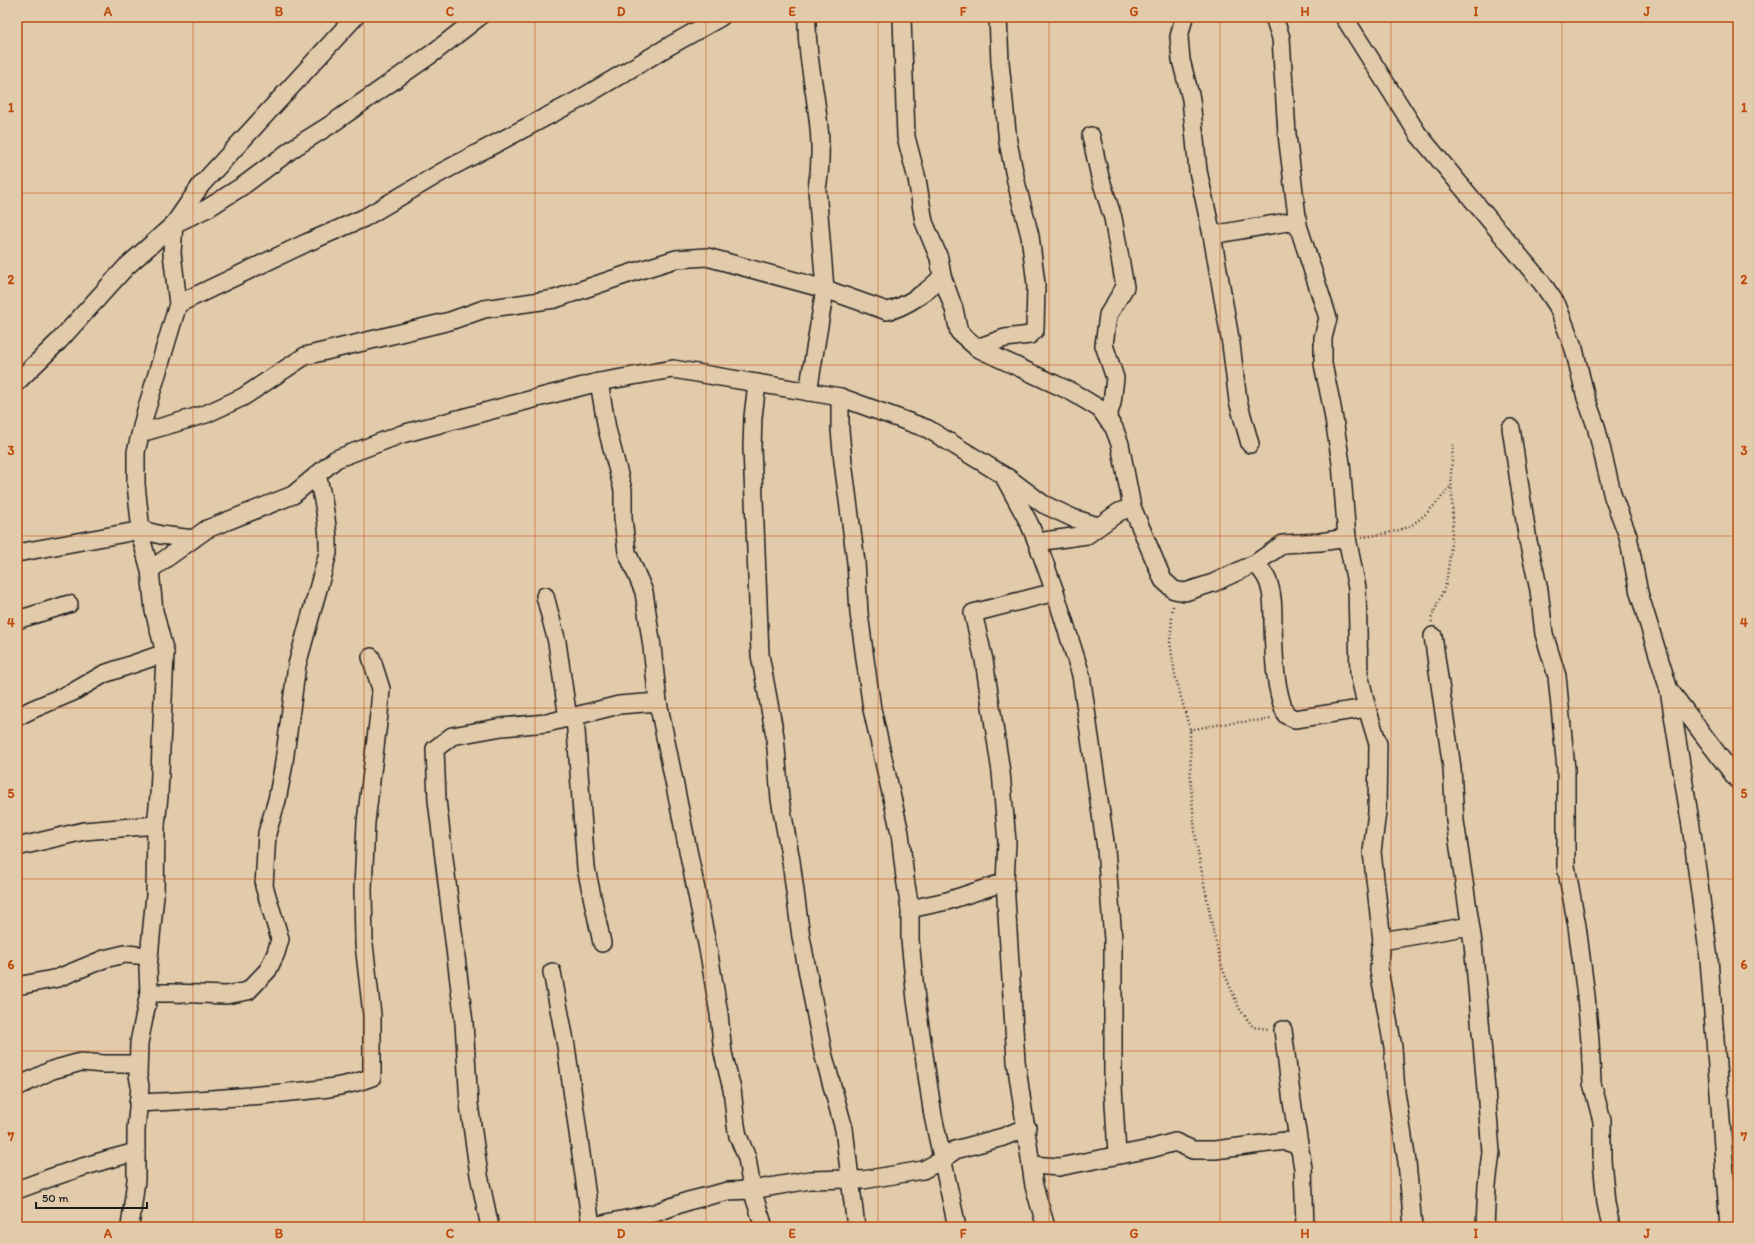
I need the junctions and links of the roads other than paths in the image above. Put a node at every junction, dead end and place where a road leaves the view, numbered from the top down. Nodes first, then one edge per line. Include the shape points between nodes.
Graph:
1 (354, 17) edge
2 (478, 17) edge
3 (721, 17) edge
4 (806, 17) edge
5 (902, 17) edge
6 (998, 17) edge
7 (1184, 17) edge
8 (1344, 17) edge
9 (1275, 20) dead end
10 (1091, 136) dead end
11 (174, 224) junction
12 (1298, 225) junction
13 (1212, 235) junction
14 (942, 276) junction
15 (825, 289) junction
16 (178, 304) junction
17 (977, 348) junction
18 (17, 382) edge
19 (599, 382) junction
20 (758, 383) junction
21 (808, 392) junction
22 (840, 397) junction
23 (1107, 419) junction
24 (1511, 428) dead end
25 (140, 432) junction
26 (1250, 444) dead end
27 (317, 475) junction
28 (1003, 475) junction
29 (1043, 504) junction
30 (1132, 507) junction
31 (1029, 523) junction
32 (1098, 526) junction
33 (142, 530) junction
34 (1346, 538) junction
35 (193, 539) junction
36 (1037, 542) junction
37 (17, 553) edge
38 (1256, 564) junction
39 (150, 570) junction
40 (1055, 592) junction
41 (545, 596) dead end
42 (69, 604) dead end
43 (17, 620) edge
44 (1433, 636) road end
45 (165, 652) junction
46 (371, 656) dead end
47 (1669, 690) junction
48 (658, 702) junction
49 (1367, 708) junction
50 (17, 718) edge
51 (572, 718) junction
52 (1738, 781) edge
53 (156, 825) junction
54 (17, 847) edge
55 (1005, 882) junction
56 (910, 909) junction
57 (1470, 926) junction
58 (1382, 941) junction
59 (602, 943) dead end
60 (149, 956) junction
61 (552, 972) dead end
62 (17, 986) edge
63 (149, 993) junction
64 (1283, 1030) road end
65 (138, 1064) junction
66 (17, 1087) edge
67 (138, 1102) junction
68 (1027, 1127) junction
69 (1299, 1146) junction
70 (136, 1152) junction
71 (1117, 1154) junction
72 (942, 1160) junction
73 (1032, 1165) junction
74 (849, 1179) junction
75 (17, 1190) edge
76 (752, 1190) junction
77 (657, 1220) edge
78 (130, 1227) edge
79 (490, 1227) edge
80 (589, 1227) edge
81 (764, 1227) edge
82 (856, 1227) edge
83 (958, 1227) edge
84 (1046, 1227) edge
85 (1305, 1227) edge
86 (1413, 1227) edge
87 (1485, 1227) edge
88 (1612, 1227) edge
89 (1728, 1227) edge

1 - 11 street via 201,185
2 - 11 street via 433,53 295,147 244,186 208,208
3 - 16 street via 578,100 440,173 364,218
4 - 15 street via 806,38 819,120 820,173 817,189
5 - 14 street via 906,137 917,179 924,222 939,258
6 - 17 street via 1008,142 1030,236 1036,284 1035,330 1030,335 1004,338
7 - 13 street via 1179,37 1181,60 1191,99 1198,171
8 - 47 street via 1418,134 1533,271 1557,305 1574,350 1613,497 1628,536 1639,593
9 - 12 street via 1280,38 1287,134
10 - 23 street via 1113,218 1125,287 1108,315 1104,345 1115,378 1112,404
11 - 16 street via 172,253
11 - 18 street via 126,267 59,341
12 - 13 street via 1287,222
12 - 34 street via 1328,318 1323,338 1323,364 1341,463
13 - 26 street via 1238,401
14 - 15 street via 935,285 907,304 887,311
14 - 17 street via 959,332
15 - 21 street
15 - 25 street via 707,257 676,259 555,299 484,309 450,321 305,356 243,397 206,414
16 - 25 street
17 - 23 street via 1072,392 1100,409
19 - 20 street via 673,369
19 - 27 street via 402,434 336,459
19 - 48 street via 607,429 623,490 623,519 628,552 644,592
20 - 21 street
20 - 74 street via 752,447 760,655 775,736 780,799 802,944 823,1053 844,1129
21 - 22 street
22 - 28 street via 928,429
22 - 56 street via 843,462 865,659 872,709 900,833
23 - 30 street via 1114,428 1120,444
24 - 88 street via 1528,542 1539,590 1544,634 1557,676 1566,769 1566,866 1586,996 1592,1083 1602,1121 1606,1203
25 - 33 street via 136,452 136,476
27 - 35 street via 293,495 207,529
27 - 63 street via 325,506 328,553 297,666 283,769 267,833 264,886 280,938 276,953 268,970 248,991 226,995
28 - 29 street
28 - 31 street
29 - 31 street
29 - 32 street
30 - 32 street
30 - 38 street via 1163,580 1174,590 1185,592
31 - 36 street
32 - 36 street via 1087,535
33 - 35 street
33 - 37 street
33 - 39 street via 142,541
34 - 38 street via 1283,544
34 - 49 street via 1357,588 1359,674
35 - 39 street
36 - 40 street
38 - 49 street via 1267,578 1272,602 1278,685 1280,701 1286,715 1295,718
39 - 45 street via 154,611
40 - 55 street via 973,613 984,660 1001,772 1007,842
40 - 71 street via 1081,675 1106,849 1113,940 1113,1086
41 - 51 street
42 - 43 street
44 - 57 street via 1452,768 1455,821
45 - 50 street via 104,674 73,692
45 - 53 street
46 - 67 street via 381,689 366,822 363,889 364,944 372,1015 372,1077 313,1090 183,1101
47 - 52 street
47 - 89 street via 1709,959
48 - 51 street via 619,705
48 - 76 street via 709,954 719,1014 722,1053 732,1089 738,1136 747,1158
49 - 58 street via 1378,744 1377,812 1372,852
51 - 59 street via 586,868
51 - 79 street via 452,736 435,749 439,822 464,1023 469,1104 479,1176
53 - 54 street via 84,832
53 - 60 street via 155,895
55 - 56 street via 947,901
55 - 68 street via 1016,1061
56 - 72 street via 910,940 916,1000
57 - 58 street
57 - 87 street via 1491,1152
58 - 86 street via 1380,970 1393,1047
60 - 62 street via 125,954 104,959 58,978
60 - 63 street
61 - 80 street via 566,1046
63 - 65 street via 139,1043
64 - 69 street
65 - 66 street via 82,1062 52,1070
65 - 67 street
67 - 70 street
68 - 72 street via 1003,1137 955,1150
68 - 73 street
69 - 71 street via 1285,1141 1215,1150 1194,1150 1175,1142
69 - 85 street via 1303,1168
70 - 75 street via 97,1162
70 - 78 street via 136,1180
71 - 73 street via 1059,1167
72 - 74 street via 923,1170 863,1180
72 - 83 street
73 - 84 street via 1034,1186
74 - 76 street via 810,1180
74 - 82 street
76 - 77 street via 728,1191 688,1202
76 - 81 street
77 - 80 street

